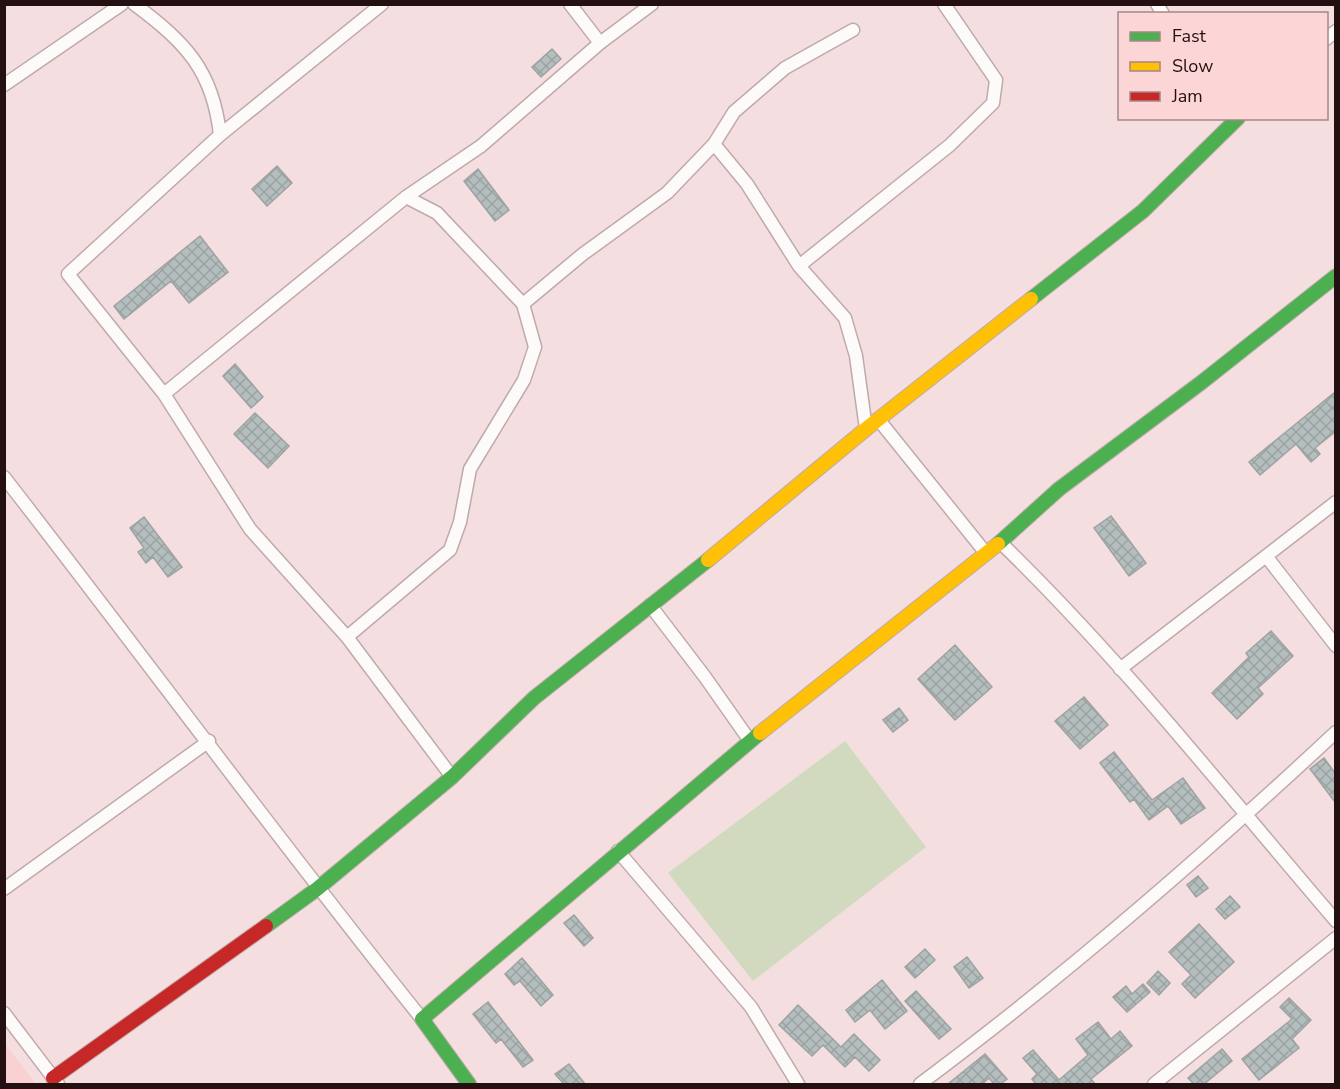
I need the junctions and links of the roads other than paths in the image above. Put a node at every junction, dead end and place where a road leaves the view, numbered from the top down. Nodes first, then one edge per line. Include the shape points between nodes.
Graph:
1 (122, 4) edge
2 (134, 4) edge
3 (382, 4) edge
4 (570, 4) edge
5 (651, 4) edge
6 (944, 4) edge
7 (853, 30) dead end
8 (600, 43) junction
9 (4, 85) edge
10 (1227, 124) edge
11 (220, 135) junction
12 (714, 144) junction
13 (406, 197) junction
14 (799, 266) junction
15 (1335, 276) edge
16 (523, 304) junction
17 (164, 394) junction
18 (878, 419) junction
19 (866, 429) junction
20 (4, 477) edge
21 (1335, 502) edge
22 (1000, 542) junction
23 (985, 552) junction
24 (1266, 556) junction
25 (650, 605) junction
26 (347, 637) junction
27 (1335, 646) edge
28 (1120, 669) junction
29 (1335, 732) edge
30 (209, 741) junction
31 (750, 741) junction
32 (452, 777) junction
33 (1246, 816) junction
34 (618, 851) junction
35 (317, 889) junction
36 (4, 890) edge
37 (1335, 921) edge
38 (1335, 938) edge
39 (4, 1013) edge
40 (422, 1019) junction
41 (56, 1081) edge
42 (469, 1084) edge
43 (798, 1084) edge
44 (920, 1084) edge
45 (1154, 1084) edge

1 - 9 street
2 - 11 street via 171,31 195,58 218,112
3 - 11 street
4 - 8 street
5 - 8 street
6 - 14 street via 996,80 993,103 950,145
7 - 12 street via 785,68 734,112
8 - 13 street via 481,146
10 - 18 street via 1143,211
11 - 17 street via 68,274
12 - 14 street via 747,184
12 - 16 street via 667,193
13 - 16 street via 437,213
13 - 17 street
14 - 19 street via 845,318
15 - 22 street via 1059,489
16 - 26 street via 535,347 524,380 470,469 450,550
17 - 26 street via 250,530
18 - 19 street
18 - 23 street
19 - 25 street
20 - 30 street
21 - 24 street
22 - 23 street
22 - 28 street via 1053,593
23 - 31 street
24 - 27 street
24 - 28 street
25 - 31 street
25 - 32 street via 534,698
26 - 32 street
28 - 33 street
29 - 33 street
30 - 35 street
30 - 36 street
31 - 34 street
32 - 35 street
33 - 37 street
33 - 44 street via 1039,991
34 - 40 street
34 - 43 street via 751,1007
35 - 40 street
35 - 41 street
38 - 45 street
39 - 41 street
40 - 42 street

